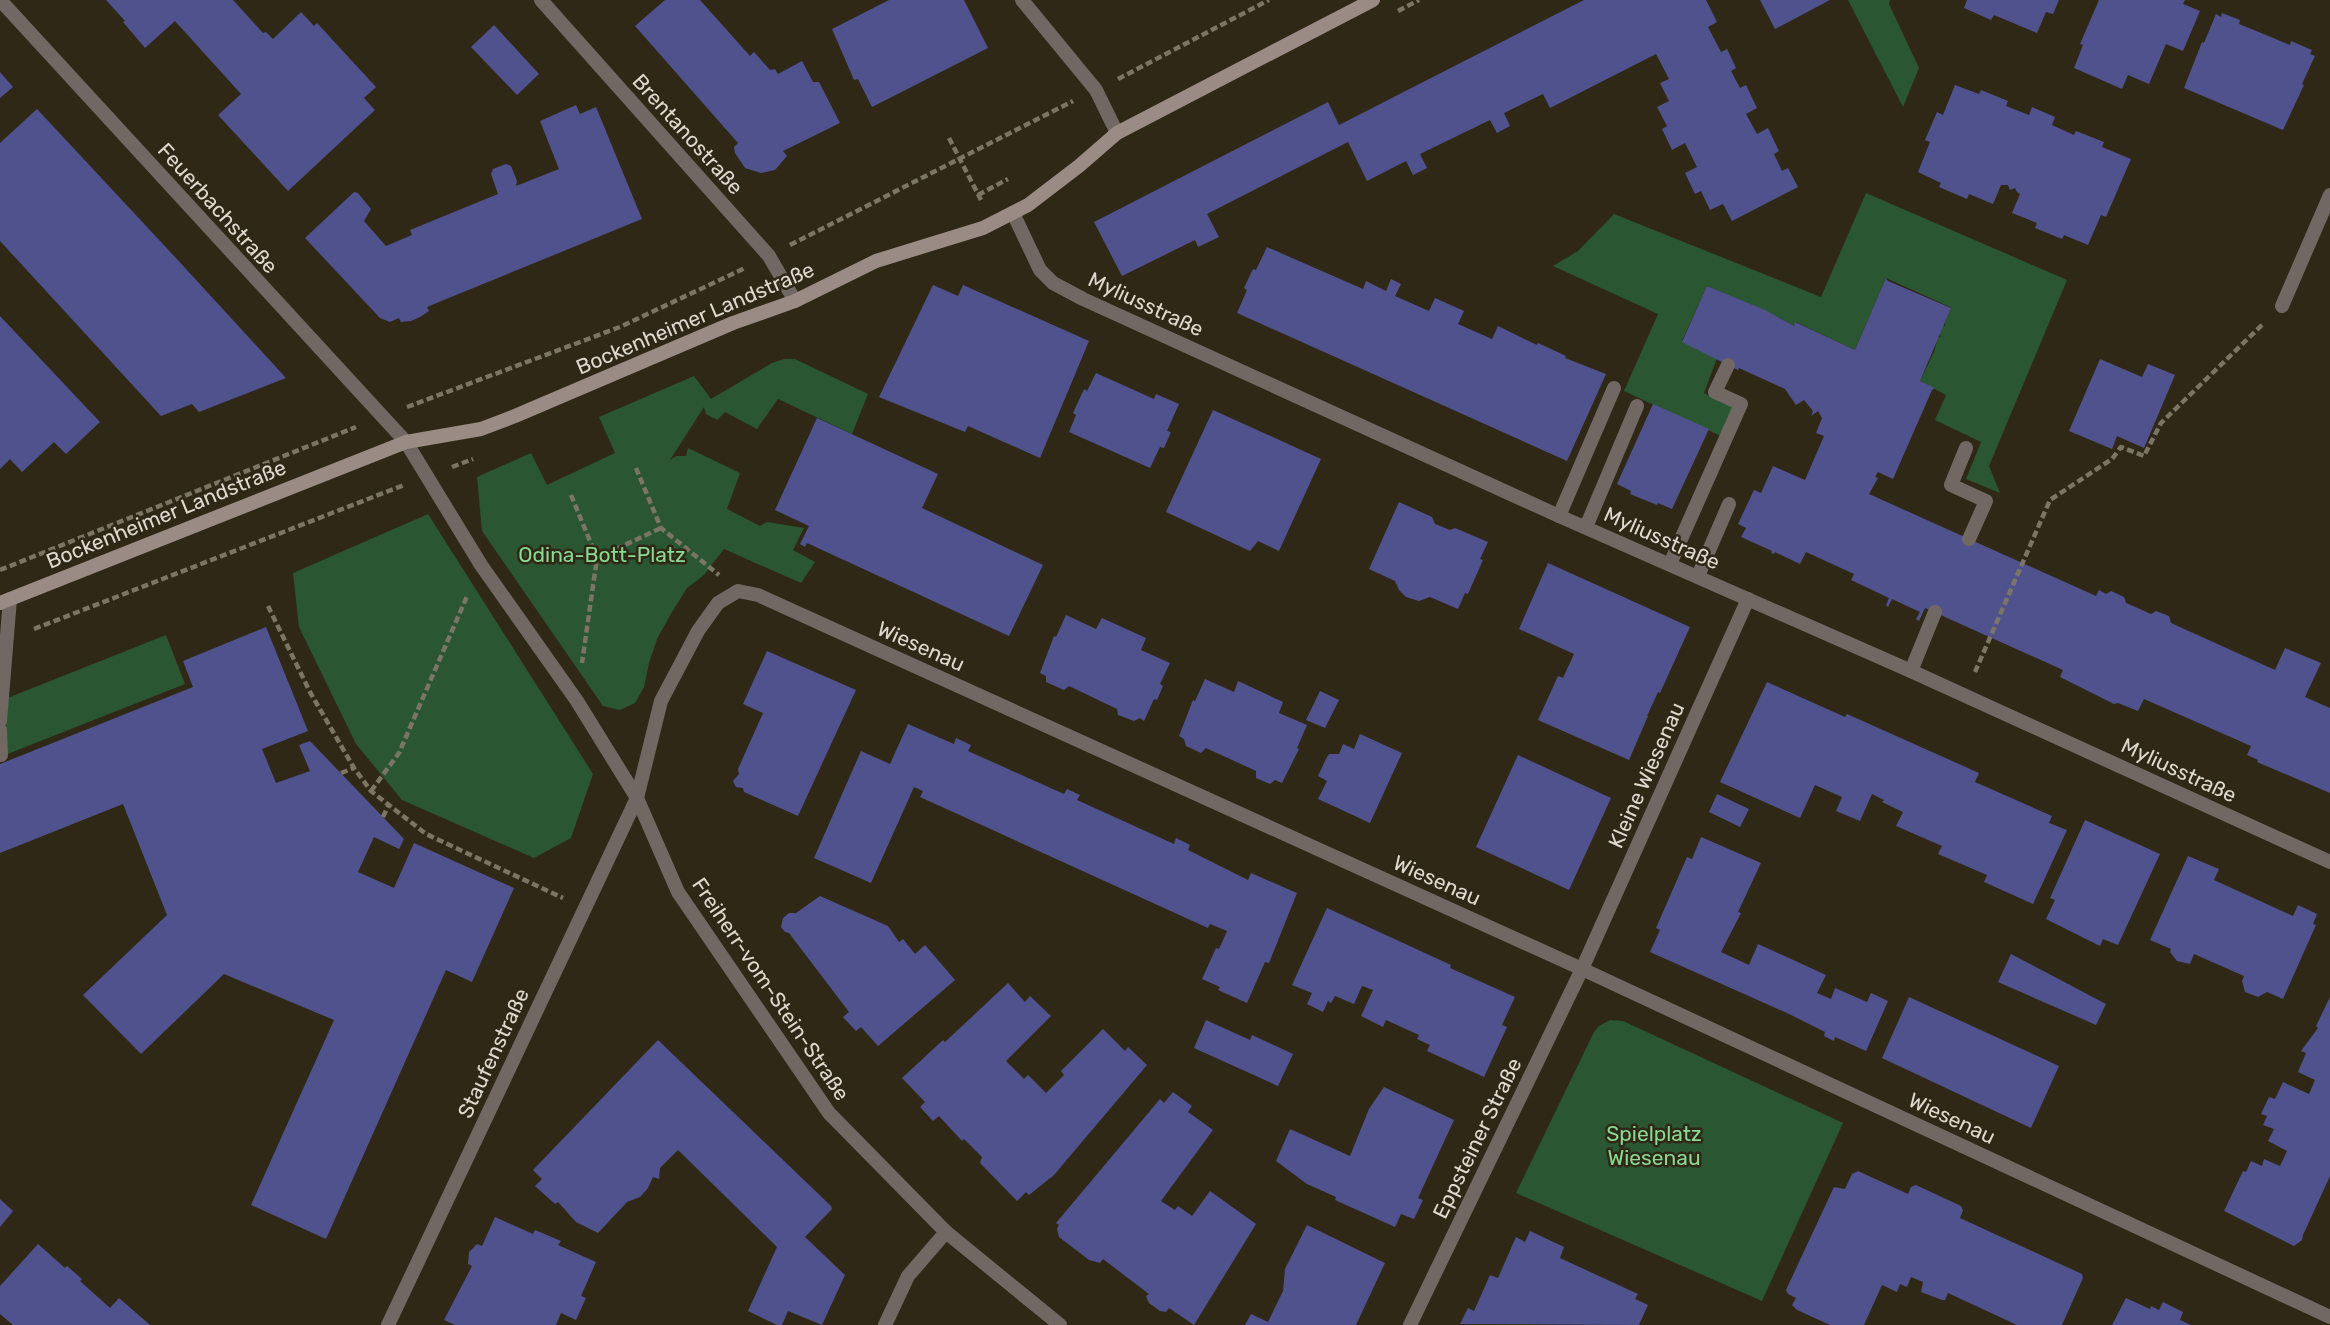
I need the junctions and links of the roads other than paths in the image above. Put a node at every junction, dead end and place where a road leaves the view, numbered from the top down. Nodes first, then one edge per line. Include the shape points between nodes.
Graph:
1 (0, 0) edge
2 (541, 0) edge
3 (1022, 0) edge
4 (1373, 0) edge
5 (1117, 133) junction
6 (2330, 195) edge
7 (1013, 213) junction
8 (794, 301) junction
9 (2282, 306) road end
10 (1728, 365) dead end
11 (1614, 388) dead end
12 (1637, 406) dead end
13 (407, 442) junction
14 (1966, 448) dead end
15 (1729, 505) dead end
16 (1559, 516) junction
17 (1586, 527) junction
18 (1969, 539) dead end
19 (1670, 564) junction
20 (1698, 576) junction
21 (1748, 599) junction
22 (5, 601) edge
23 (1935, 612) dead end
24 (1911, 671) junction
25 (0, 721) edge
26 (0, 730) edge
27 (2, 757) edge
28 (637, 798) junction
29 (2330, 862) edge
30 (1582, 969) junction
31 (946, 1232) junction
32 (2329, 1321) edge
33 (388, 1325) edge
34 (885, 1325) edge
35 (1060, 1325) edge
36 (1410, 1325) edge

1 - 13 street, Feuerbachstraße
2 - 8 street, Brentanostraße via 769,257
3 - 5 street via 1096,90
4 - 5 main road, Bockenheimer Landstraße
5 - 7 main road, Bockenheimer Landstraße
6 - 9 street
7 - 8 main road, Bockenheimer Landstraße via 983,228 876,261
7 - 16 street, Myliusstraße via 1040,270 1053,283
8 - 13 main road, Bockenheimer Landstraße via 504,421
10 - 19 street via 1715,392 1741,404
11 - 16 street
12 - 17 street
13 - 22 main road, Bockenheimer Landstraße
13 - 28 street, Freiherr-vom-Stein-Straße via 481,565 577,701
14 - 18 street via 1951,485 1986,501
15 - 20 street
16 - 17 street, Myliusstraße
17 - 19 street, Myliusstraße
19 - 20 street, Myliusstraße
20 - 21 street, Myliusstraße
21 - 24 street, Myliusstraße
21 - 30 street, Kleine Wiesenau
22 - 25 street
23 - 24 street
24 - 29 street, Myliusstraße
26 - 27 street
28 - 30 street, Wiesenau via 661,701 698,631 718,603 738,592 758,595
28 - 31 street, Freiherr-vom-Stein-Straße via 678,892 829,1113
28 - 33 street, Staufenstraße
30 - 32 street, Wiesenau
30 - 36 street, Eppsteiner Straße
31 - 34 street via 908,1276
31 - 35 street, Freiherr-vom-Stein-Straße

